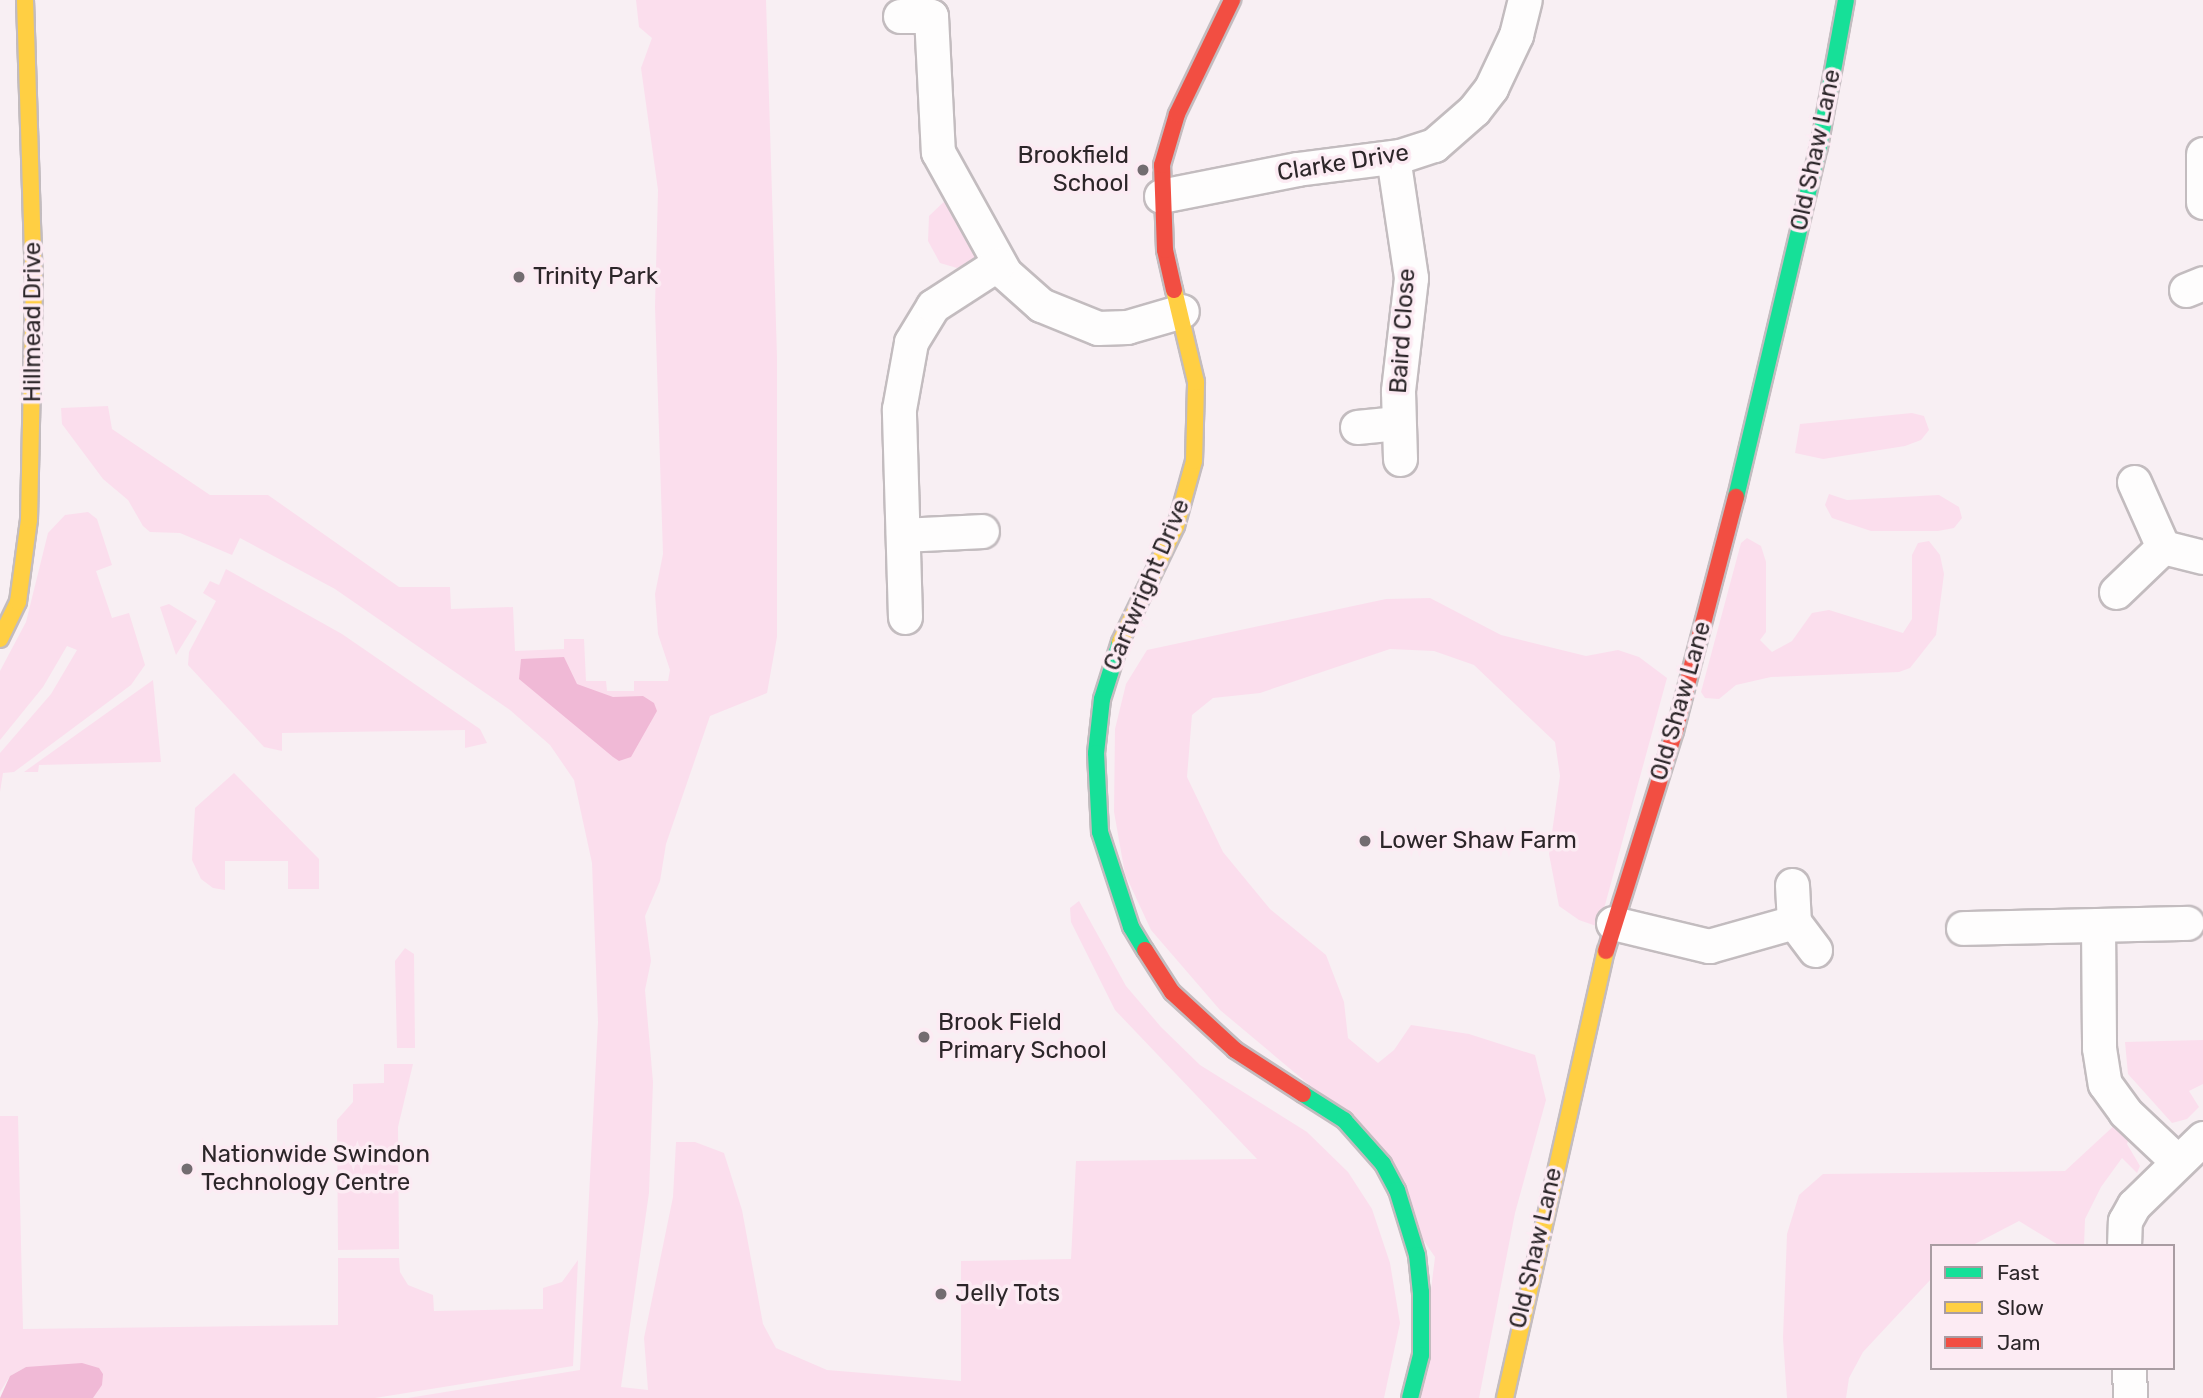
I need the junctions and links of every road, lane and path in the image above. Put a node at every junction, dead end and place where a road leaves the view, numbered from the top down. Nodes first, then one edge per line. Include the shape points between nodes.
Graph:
1 (25, 0) edge
2 (1232, 0) edge
3 (1525, 0) edge
4 (1846, 0) edge
5 (900, 16) dead end
6 (2203, 154) edge
7 (1393, 156) junction
8 (1161, 196) junction
9 (2203, 202) edge
10 (998, 264) junction
11 (1182, 311) junction
12 (1398, 424) junction
13 (1357, 427) dead end
14 (1400, 459) dead end
15 (2134, 482) dead end
16 (982, 531) dead end
17 (903, 535) junction
18 (2163, 547) junction
19 (2203, 558) edge
20 (2116, 592) dead end
21 (905, 617) dead end
22 (0, 639) edge
23 (1792, 885) dead end
24 (1794, 922) junction
25 (1613, 923) junction
26 (2187, 923) dead end
27 (2098, 925) junction
28 (1963, 928) dead end
29 (1815, 950) dead end
30 (2203, 1138) edge
31 (2177, 1161) junction
32 (2124, 1244) edge
33 (2129, 1370) edge
34 (1410, 1398) edge
35 (1505, 1398) edge
36 (2130, 1398) edge

1 - 22 street, Hillmead Drive via 34,286 29,520 18,602
2 - 8 street, Cartwright Drive via 1174,123 1162,165
3 - 7 street, Clarke Drive via 1504,63 1474,110 1434,145
4 - 25 street, Old Shaw Lane via 1819,147 1731,518 1675,730
5 - 10 street via 931,16 938,152 971,206
6 - 9 street
7 - 8 street, Clarke Drive via 1297,169
7 - 12 street, Baird Close via 1411,278
8 - 11 street, Cartwright Drive via 1165,250
10 - 11 street via 1041,305 1087,326 1114,329
10 - 17 street via 933,306 911,342 899,409
11 - 34 street, Cartwright Drive via 1196,382 1194,461 1176,526 1121,640 1102,699 1096,753 1100,832 1131,927 1172,992 1234,1050 1344,1121 1392,1182 1409,1222 1422,1292 1421,1356
12 - 13 street, Baird Close
12 - 14 street, Baird Close
15 - 18 street
16 - 17 street
17 - 21 street
18 - 19 street
18 - 20 street
23 - 24 street
24 - 25 street via 1709,946
24 - 29 street
25 - 35 street, Old Shaw Lane via 1533,1255
26 - 27 street
27 - 28 street
27 - 31 street via 2099,1048 2105,1084 2124,1112
30 - 31 street
31 - 32 street via 2129,1213
33 - 36 street

